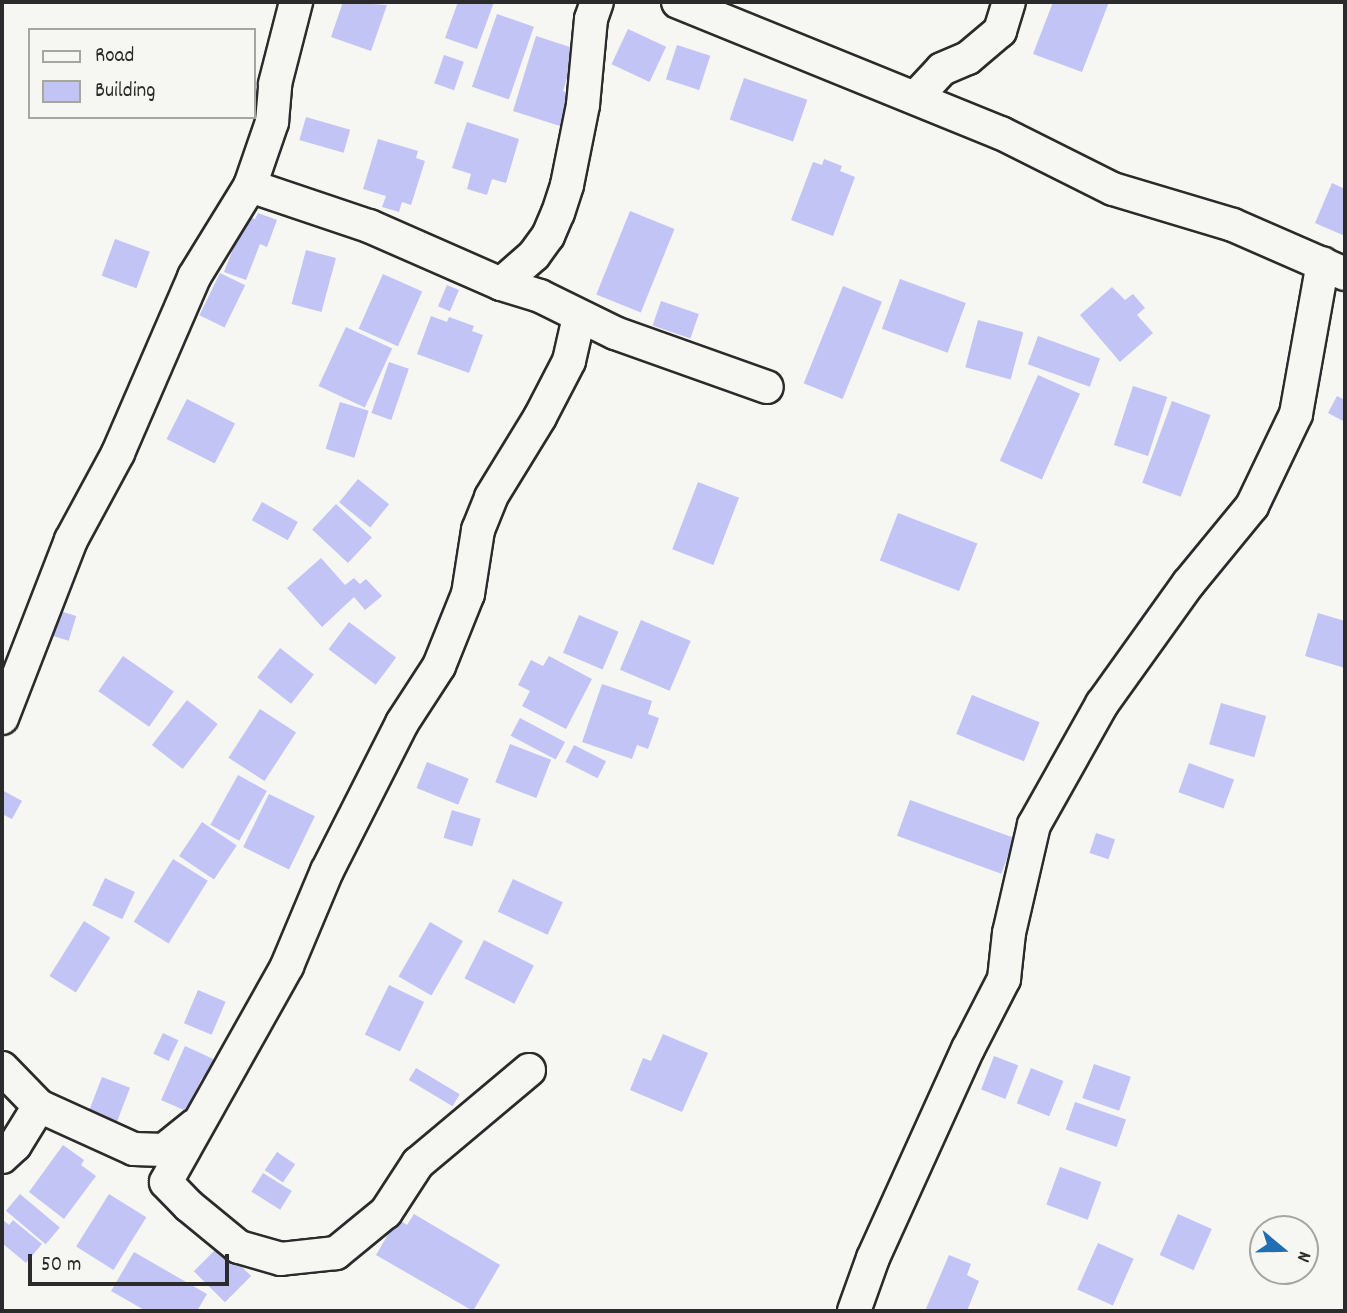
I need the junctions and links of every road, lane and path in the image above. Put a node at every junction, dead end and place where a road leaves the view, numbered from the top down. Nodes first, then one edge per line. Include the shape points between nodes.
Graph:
1 (296, 2) edge
2 (597, 2) edge
3 (678, 2) edge
4 (1009, 2) edge
5 (916, 97) junction
6 (250, 186) junction
7 (1334, 269) edge
8 (501, 284) junction
9 (579, 317) junction
10 (767, 387) dead end
11 (2, 719) edge
12 (2, 1068) edge
13 (529, 1070) dead end
14 (39, 1106) junction
15 (204, 1119) junction
16 (2, 1157) edge
17 (854, 1311) edge

1 - 6 street via 275,84 272,122
2 - 8 street via 591,19 583,106 558,213 534,255
3 - 5 street
4 - 5 street via 1000,32 968,58 942,69
5 - 7 street via 1112,188 1233,225
6 - 8 street via 369,226
6 - 11 street via 194,277 118,453 71,540
7 - 17 street via 1296,414 1252,506 1188,584 1102,704 1034,825 1003,979 873,1258
8 - 9 street via 540,296
9 - 10 street
9 - 15 street via 569,362 491,497 478,530 468,594 439,666 402,723 327,872 287,966
12 - 14 street
13 - 15 street via 418,1163 386,1212 336,1253 281,1259 239,1247 189,1206 166,1182
14 - 15 street via 134,1149 164,1150
14 - 16 street

